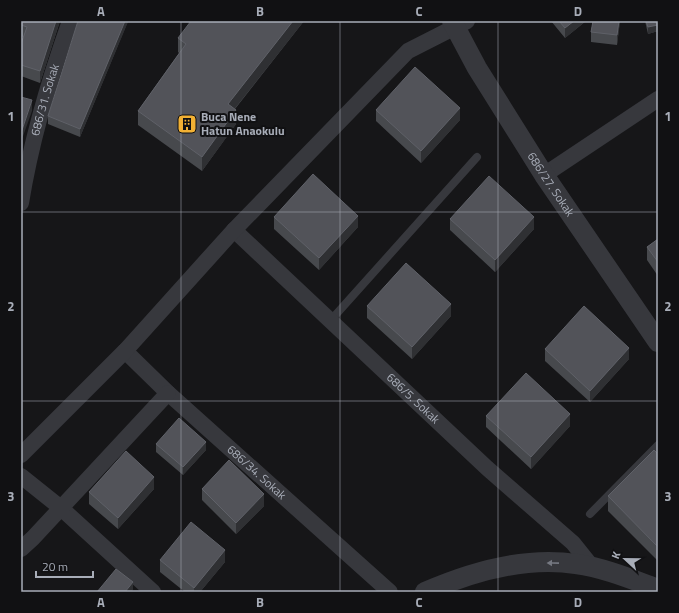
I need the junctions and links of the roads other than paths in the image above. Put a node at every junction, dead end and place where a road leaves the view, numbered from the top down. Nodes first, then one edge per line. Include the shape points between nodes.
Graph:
1 (70, 21) edge
2 (458, 23) edge
3 (658, 99) edge
4 (477, 157) dead end
5 (544, 175) junction
6 (21, 203) edge
7 (234, 230) junction
8 (331, 320) junction
9 (658, 342) edge
10 (125, 351) junction
11 (168, 393) junction
12 (658, 445) edge
13 (21, 455) edge
14 (22, 477) edge
15 (61, 508) junction
16 (590, 514) dead end
17 (21, 549) edge
18 (593, 568) junction
19 (658, 589) edge
20 (153, 592) edge
21 (390, 592) edge
22 (425, 592) edge

1 - 6 street, 686/31. Sokak via 28,161
2 - 5 street, 686/27. Sokak via 477,68
2 - 7 street via 408,51
3 - 5 street
4 - 8 lane
5 - 9 street, 686/27. Sokak
7 - 8 street, 686/5. Sokak
7 - 10 street
8 - 18 street, 686/5. Sokak via 487,468 573,543
10 - 11 street, 686/34. Sokak
10 - 13 street
11 - 15 street
11 - 21 street, 686/34. Sokak
12 - 16 lane
14 - 15 street
15 - 17 street
15 - 20 street
18 - 19 street
18 -> 22 street via 576,564 522,563 464,576

